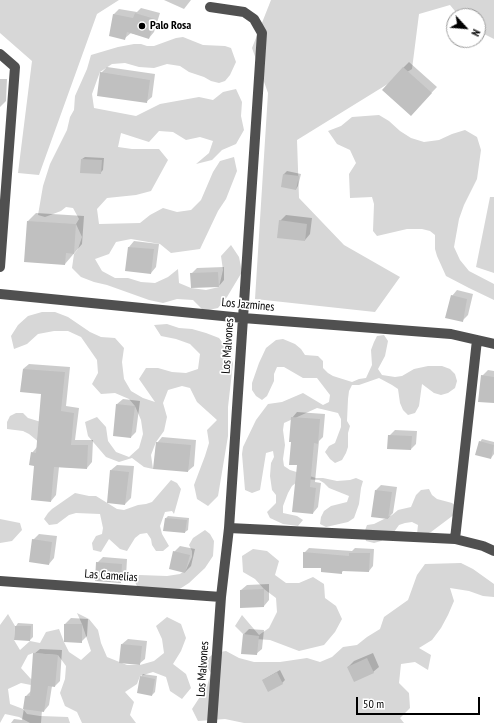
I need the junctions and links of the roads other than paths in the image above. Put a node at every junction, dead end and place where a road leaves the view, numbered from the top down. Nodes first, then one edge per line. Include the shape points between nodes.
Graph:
1 (210, 7) dead end
2 (0, 54) edge
3 (0, 267) edge
4 (0, 294) edge
5 (243, 318) junction
6 (477, 340) junction
7 (494, 344) edge
8 (229, 528) junction
9 (455, 539) junction
10 (494, 551) edge
11 (0, 581) edge
12 (221, 597) junction
13 (212, 723) edge

1 - 5 street, Los Malvones via 244,12 254,18 262,33
2 - 3 street via 15,67
4 - 5 street, Los Jazmines
5 - 6 street, Los Jazmines via 452,334
5 - 8 street, Los Malvones
6 - 7 street, Los Jazmines
6 - 9 street
8 - 9 street
8 - 12 street, Los Malvones
9 - 10 street
11 - 12 street, Las Camelias
12 - 13 street, Los Malvones

